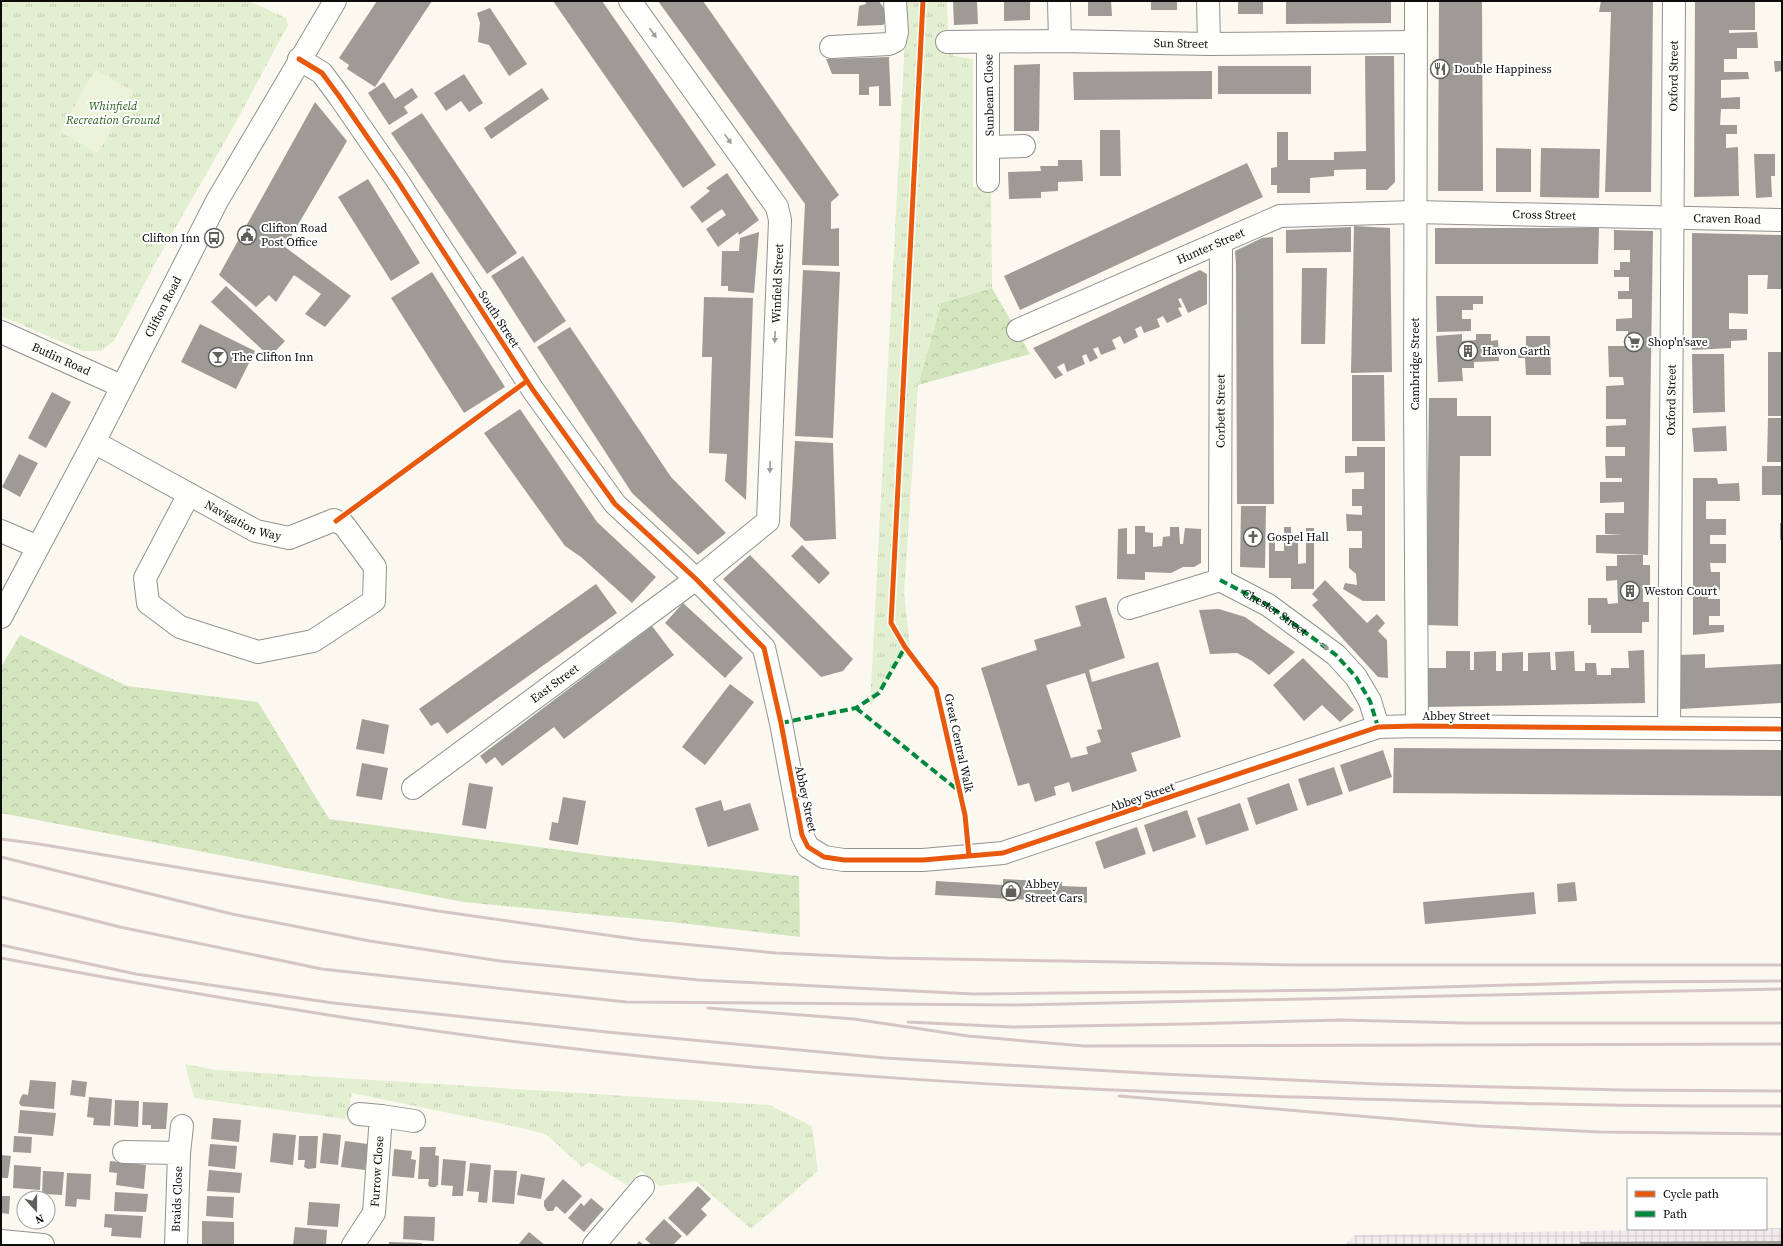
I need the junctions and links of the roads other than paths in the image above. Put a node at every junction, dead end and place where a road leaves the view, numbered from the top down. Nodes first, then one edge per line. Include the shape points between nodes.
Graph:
1 (335, 1) edge
2 (630, 1) edge
3 (895, 1) edge
4 (1059, 1) edge
5 (1208, 1) edge
6 (1416, 1) edge
7 (1674, 1) edge
8 (1060, 41) junction
9 (947, 42) dead end
10 (988, 42) junction
11 (1415, 42) junction
12 (1209, 44) junction
13 (831, 47) dead end
14 (299, 60) junction
15 (1024, 146) dead end
16 (990, 147) junction
17 (988, 180) dead end
18 (1415, 212) junction
19 (1672, 217) junction
20 (1782, 220) edge
21 (1221, 242) junction
22 (1018, 330) dead end
23 (1, 332) edge
24 (121, 386) junction
25 (94, 442) junction
26 (189, 494) junction
27 (1, 531) edge
28 (38, 547) junction
29 (696, 579) junction
30 (1220, 580) junction
31 (1129, 608) dead end
32 (1, 617) edge
33 (1417, 726) junction
34 (1378, 727) junction
35 (1668, 727) junction
36 (1782, 729) edge
37 (413, 788) dead end
38 (359, 1114) dead end
39 (381, 1116) junction
40 (414, 1120) dead end
41 (182, 1126) dead end
42 (124, 1152) dead end
43 (179, 1153) junction
44 (643, 1187) dead end
45 (1, 1241) edge
46 (43, 1245) edge
47 (176, 1245) edge
48 (353, 1245) edge
49 (594, 1245) edge

1 - 14 street, Clifton Road
2 -> 29 street, Winfield Street via 777,207 780,220 768,521
3 - 13 street via 895,41 889,44
4 - 8 street
5 - 12 street
6 - 11 street, Cambridge Street
7 - 19 street, Oxford Street
8 - 10 street, Sun Street
8 - 12 street, Sun Street
9 - 10 street, Sun Street
10 - 16 street, Sunbeam Close
11 - 12 street, Sun Street
11 - 18 street, Cambridge Street
14 - 24 street, Clifton Road via 217,201
14 - 29 street, South Street via 322,73 339,96 397,180 533,390 615,504
15 - 16 street, Sunbeam Close
16 - 17 street, Sunbeam Close
18 - 19 street, Cross Street
18 - 21 street, Hunter Street via 1280,216
18 - 33 street, Cambridge Street
19 - 20 street, Craven Road
19 - 35 street, Oxford Street
21 - 22 street, Hunter Street
21 - 30 street, Corbett Street
23 - 24 street, Butlin Road
24 - 25 street, Clifton Road
25 - 26 street, Navigation Way
25 - 28 street, Clifton Road
26 - 26 street, Navigation Way via 145,578 148,603 180,626 258,652 313,641 374,601 375,568 344,525 334,520 289,538 256,531
27 - 28 street
28 - 32 street, Clifton Road
29 - 34 street, Abbey Street via 764,648 802,835 808,846 824,857 844,860 923,860 1003,853
29 - 37 street, East Street
30 - 31 street
30 -> 34 street, Chester Street via 1268,604 1336,655 1360,683 1370,701
33 - 34 street, Abbey Street
33 - 35 street, Abbey Street
35 - 36 street, Abbey Street
38 - 39 street
39 - 40 street
39 - 48 street, Furrow Close via 374,1213
41 - 43 street, Braids Close
42 - 43 street, Braids Close
43 - 47 street, Braids Close
44 - 49 street
45 - 46 street

